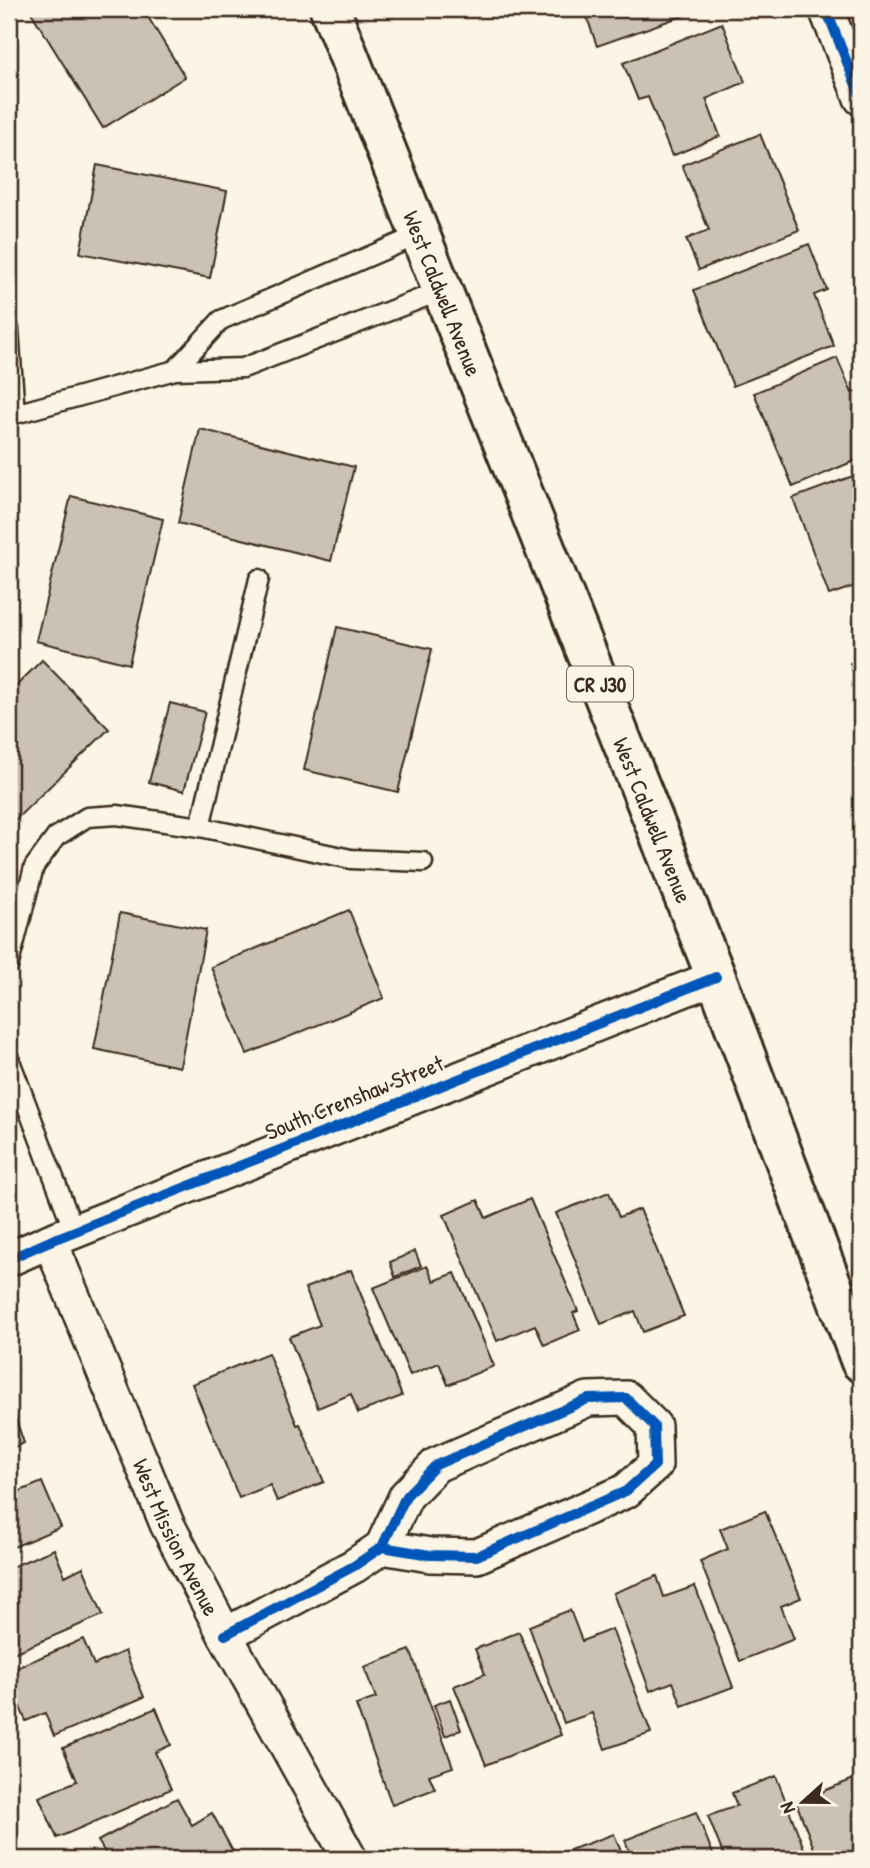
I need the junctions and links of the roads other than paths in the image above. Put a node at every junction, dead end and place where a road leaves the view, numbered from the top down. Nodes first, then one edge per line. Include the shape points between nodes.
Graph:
1 (330, 9) edge
2 (826, 9) edge
3 (861, 98) edge
4 (421, 234) junction
5 (443, 290) junction
6 (9, 329) edge
7 (175, 370) junction
8 (12, 415) edge
9 (260, 579) dead end
10 (200, 827) junction
11 (423, 862) dead end
12 (12, 934) edge
13 (9, 964) edge
14 (716, 977) junction
15 (9, 1058) edge
16 (62, 1236) junction
17 (11, 1250) edge
18 (861, 1362) edge
19 (382, 1547) junction
20 (225, 1635) junction
21 (350, 1859) edge

1 - 4 main road, West Caldwell Avenue / CR J30
2 - 3 street
4 - 5 main road, West Caldwell Avenue / CR J30
4 - 7 lane via 221,320
5 - 7 lane via 243,368
5 - 14 main road, West Caldwell Avenue / CR J30
6 - 8 lane
7 - 8 lane
9 - 10 lane
10 - 11 lane via 351,859
10 - 12 lane via 117,815 87,817 56,837 34,867
12 - 13 lane
14 - 16 street, South Crenshaw Street
14 - 18 main road, West Caldwell Avenue / CR J30
15 - 16 lane
16 - 17 street, South Crenshaw Street
16 - 20 street, West Mission Avenue via 167,1524
19 - 19 street via 477,1556 626,1491 655,1465 653,1426 626,1398 588,1399 436,1465 407,1496
19 - 20 street
20 - 21 street, West Mission Avenue

